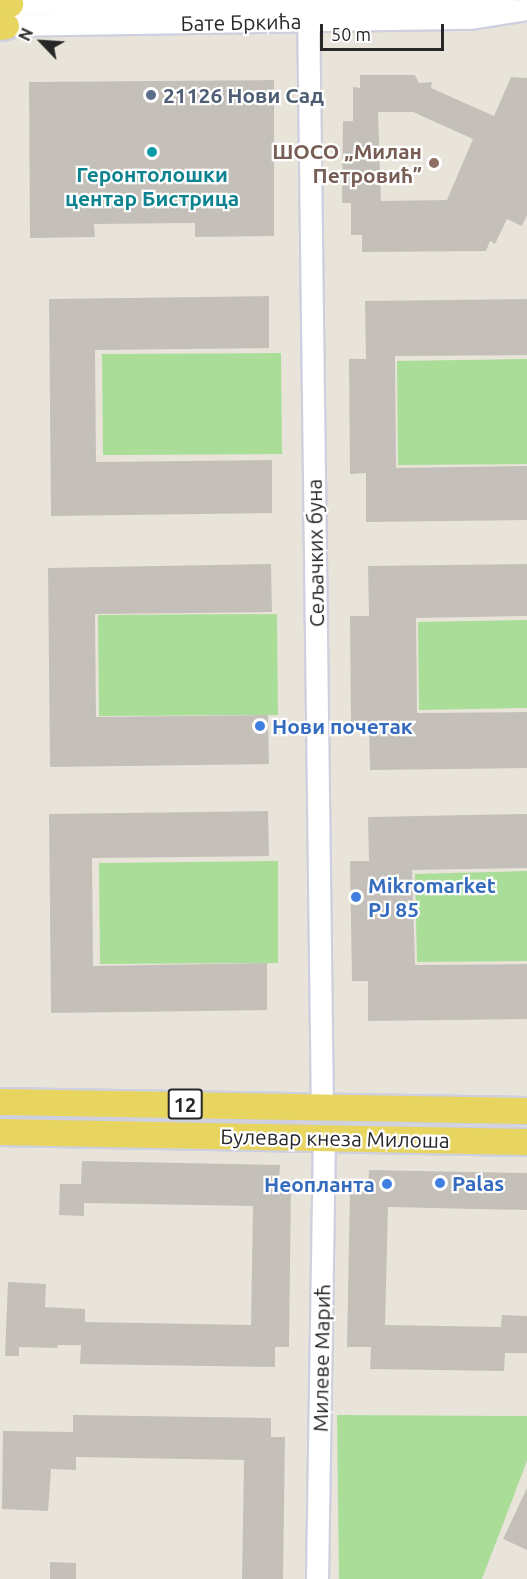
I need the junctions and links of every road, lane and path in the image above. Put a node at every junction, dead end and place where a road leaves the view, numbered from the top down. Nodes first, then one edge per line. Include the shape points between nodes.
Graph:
1 (309, 8) edge
2 (522, 9) edge
3 (3, 14) edge
4 (0, 1083) edge
5 (48, 1101) junction
6 (0, 1102) edge
7 (321, 1107) junction
8 (527, 1111) edge
9 (0, 1131) edge
10 (324, 1138) junction
11 (527, 1142) edge
12 (317, 1579) edge

1 - 2 street, Бате Бркића via 474,0
1 - 3 street, Бате Бркића
1 - 7 street, Сељачких буна
4 - 5 main road, 12
5 - 6 main road, Булевар кнеза Милоша
5 - 7 main road, Булевар кнеза Милоша / 12
7 - 8 main road, Булевар кнеза Милоша / 12
9 - 10 main road, Булевар кнеза Милоша / 12
10 - 11 main road, Булевар кнеза Милоша / 12
10 - 12 street, Милеве Марић

